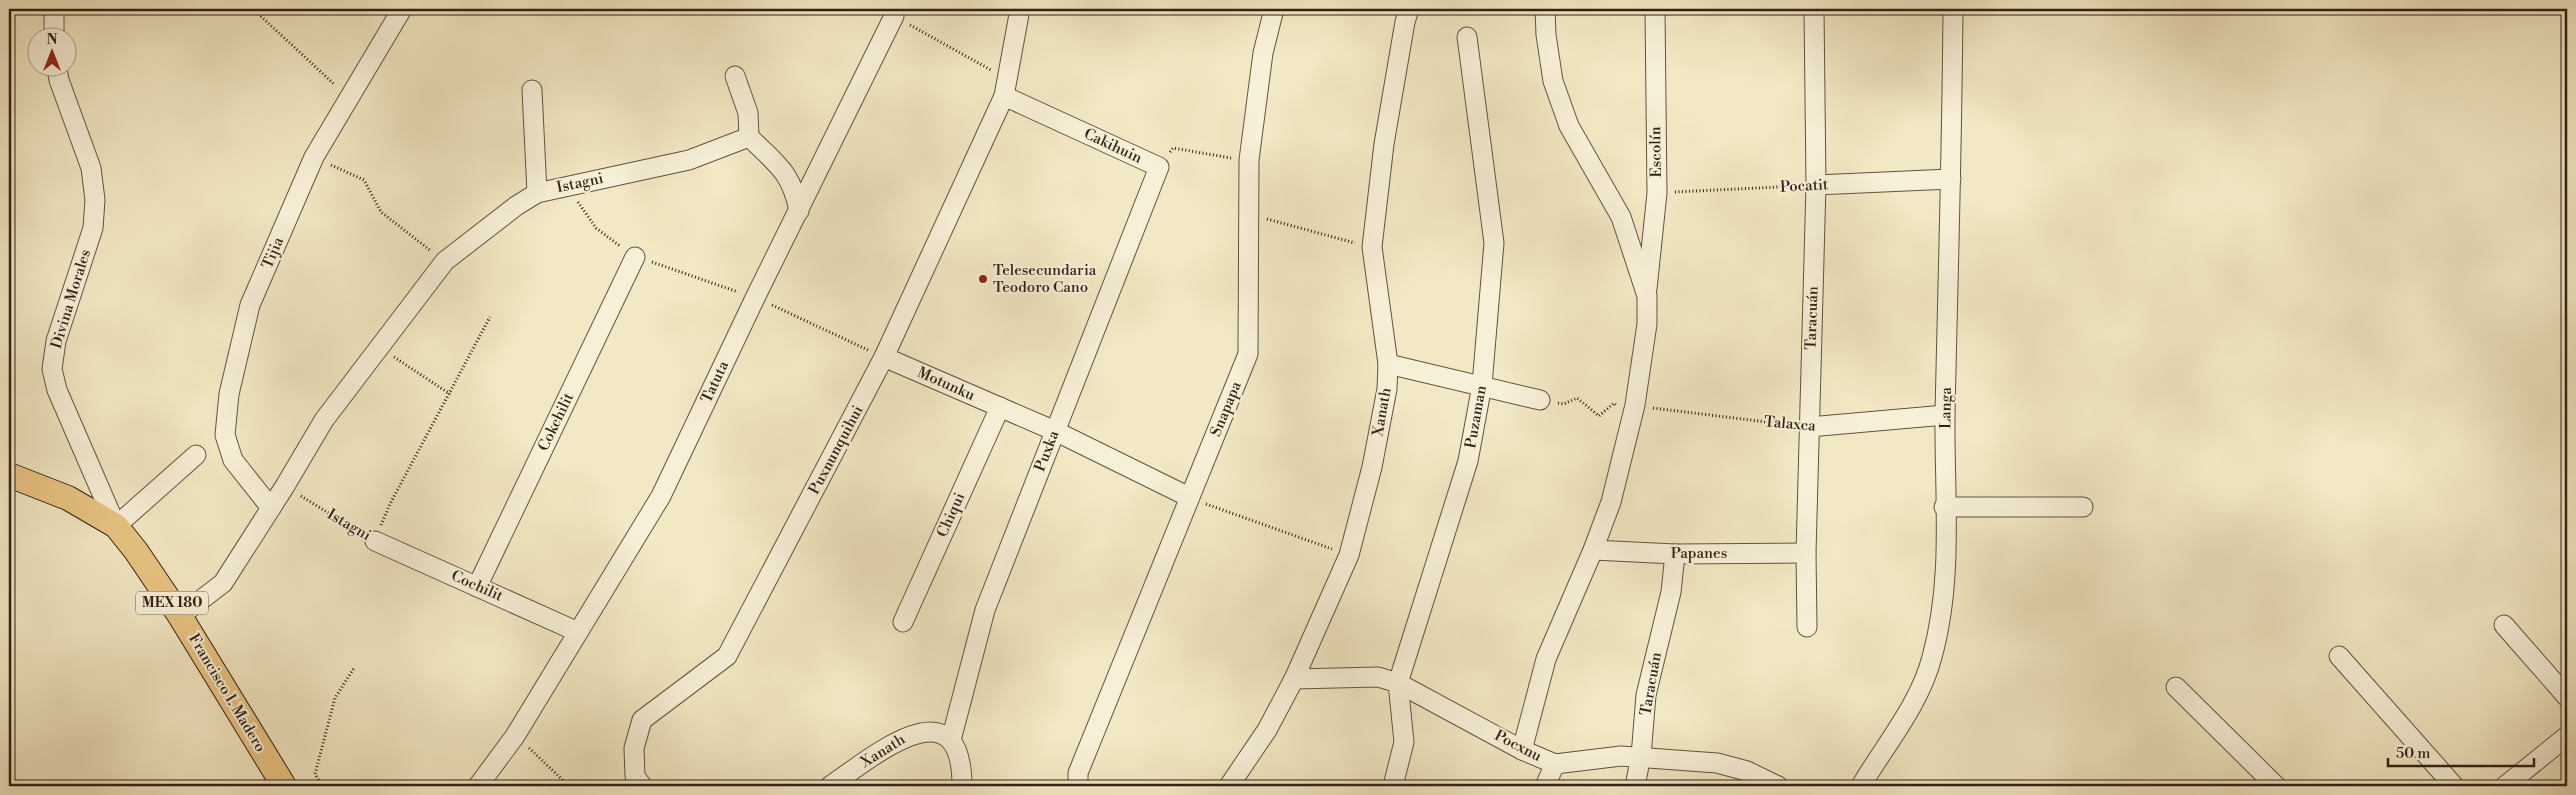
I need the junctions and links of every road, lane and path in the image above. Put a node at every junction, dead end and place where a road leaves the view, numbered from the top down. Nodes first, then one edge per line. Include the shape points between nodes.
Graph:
1 (54, 9) edge
2 (253, 9) edge
3 (402, 9) edge
4 (1020, 9) edge
5 (1274, 9) edge
6 (1409, 9) edge
7 (1545, 9) edge
8 (1656, 9) edge
9 (1814, 9) edge
10 (1953, 9) edge
11 (894, 16) joint
12 (54, 28) edge
13 (1467, 37) dead end
14 (735, 76) dead end
15 (59, 78) edge
16 (1006, 88) junction
17 (532, 90) dead end
18 (349, 98) junction
19 (749, 138) junction
20 (314, 157) junction
21 (1249, 160) junction
22 (1159, 167) junction
23 (1951, 179) junction
24 (566, 185) junction
25 (1816, 185) junction
26 (537, 193) junction
27 (1657, 193) junction
28 (799, 211) junction
29 (1247, 214) junction
30 (1372, 247) junction
31 (635, 257) junction
32 (445, 261) junction
33 (1646, 296) junction
34 (755, 298) junction
35 (490, 317) dead end
36 (379, 347) junction
37 (884, 357) junction
38 (1388, 364) junction
39 (1482, 385) junction
40 (450, 394) junction
41 (1540, 400) joint
42 (1000, 408) junction
43 (1633, 413) junction
44 (1945, 415) junction
45 (1809, 428) junction
46 (1055, 431) junction
47 (196, 455) dead end
48 (9, 475) edge
49 (285, 486) junction
50 (1189, 498) junction
51 (2083, 506) dead end
52 (1944, 507) junction
53 (271, 508) junction
54 (116, 526) junction
55 (375, 541) junction
56 (1593, 550) junction
57 (1806, 553) junction
58 (1675, 554) junction
59 (1349, 555) junction
60 (477, 586) junction
61 (180, 616) junction
62 (903, 622) dead end
63 (2504, 625) dead end
64 (1807, 627) dead end
65 (578, 632) junction
66 (2339, 656) dead end
67 (354, 668) dead end
68 (1294, 679) junction
69 (1398, 683) junction
70 (2176, 687) dead end
71 (2567, 698) edge
72 (515, 736) junction
73 (2567, 736) edge
74 (951, 740) junction
75 (1522, 750) junction
76 (1641, 756) junction
77 (1555, 764) junction
78 (1868, 783) edge
79 (959, 784) edge
80 (284, 786) edge
81 (322, 786) edge
82 (478, 786) edge
83 (569, 786) edge
84 (642, 786) edge
85 (830, 786) edge
86 (1078, 786) edge
87 (1229, 786) edge
88 (1393, 786) edge
89 (1546, 786) edge
90 (1635, 786) edge
91 (1778, 786) edge
92 (2276, 786) edge
93 (2454, 786) edge
94 (2506, 786) edge

1 - 12 street
2 - 18 path
3 - 18 street, Tijia
4 - 16 street, Puxnunquihui
5 - 21 street, Snapapa via 1263,53
6 - 30 street, Xanath via 1384,144
7 - 33 street via 1553,81 1569,126 1621,216
8 - 27 street, Escolín
9 - 25 street, Taracuán
10 - 23 street, Langa
11 - 16 path
11 - 28 street, Tatuta
13 - 39 street, Puzaman via 1494,243
14 - 19 street via 748,113
15 - 54 street, Divina Morales via 92,168 95,200 93,228 56,341 52,369 57,390
16 - 22 street, Cakihuin
16 - 37 street, Puxnunquihui
17 - 26 street
18 - 20 street, Tijia
19 - 24 street, Istagni via 690,160
19 - 28 street via 786,173
20 - 32 path via 364,180 381,212
20 - 53 street, Tijia via 250,305 229,394 225,435 234,460
21 - 22 path, Cakihuin via 1173,148
21 - 29 street, Snapapa
22 - 46 street, Puxka
23 - 25 street, Pocatit
23 - 44 street, Langa
24 - 26 street, Istagni
24 - 31 path via 596,228
25 - 27 path, Pocatit
25 - 45 street, Taracuán
26 - 32 street, Istagni
27 - 33 street, Escolín
28 - 34 street, Tatuta
29 - 30 path
29 - 50 street, Snapapa via 1248,354
30 - 38 street, Xanath
31 - 34 path
31 - 60 street, Cokchilit
32 - 36 street, Istagni
33 - 43 street via 1646,324
34 - 37 path
34 - 65 street, Tatuta via 661,496
35 - 40 path, Istagni
36 - 40 path
36 - 49 street, Istagni via 324,420
37 - 42 street, Motunku
37 - 84 street, Puxnunquihui via 728,656 642,720 634,748 635,776
38 - 39 street
38 - 59 street, Xanath via 1387,389 1372,468
39 - 41 street
39 - 69 street, Puzaman via 1468,461
40 - 55 path, Istagni via 391,502
41 - 43 path via 1564,404 1577,398 1599,416 1614,403
42 - 46 street, Motunku
42 - 62 street, Chiqui
43 - 45 path, Talaxca
43 - 56 street via 1611,502
44 - 45 street, Talaxca
44 - 52 street, Langa
45 - 57 street, Taracuán
46 - 50 street, Motunku
46 - 74 street, Puxka via 985,610
47 - 54 street
48 - 54 main road, Francisco I. Madero / MEX 180 via 68,498
49 - 53 street, Istagni
49 - 55 path, Istagni
50 - 59 path
50 - 86 street, Snapapa via 1078,773
51 - 52 street
52 - 78 street, Langa via 1947,556 1933,657 1924,684
53 - 61 street, Istagni via 223,583
54 - 61 main road, Francisco I. Madero / MEX 180
55 - 60 street, Cochilit
56 - 58 street, Papanes
56 - 75 street via 1546,659
57 - 58 street, Papanes
57 - 64 street, Taracuán
58 - 76 street, Taracuán via 1670,592 1646,695
59 - 68 street, Xanath
60 - 65 street, Cochilit
61 - 80 main road, Francisco I. Madero / MEX 180
63 - 71 street
65 - 72 street, Tatuta
66 - 93 street
67 - 81 path via 335,698 317,764 315,774
68 - 69 street, Pocxnu via 1378,677
68 - 87 street, Xanath via 1267,730
69 - 75 street, Pocxnu
69 - 88 street, Puzaman via 1404,742
70 - 92 street
72 - 82 street, Tatuta
72 - 83 path
73 - 94 street
74 - 79 street via 956,752
74 - 85 street, Xanath via 934,731 910,734
75 - 77 street, Pocxnu
76 - 77 street, Pocxnu
76 - 90 street, Taracuán
76 - 91 street, Pocxnu via 1717,763 1748,771
77 - 89 street

